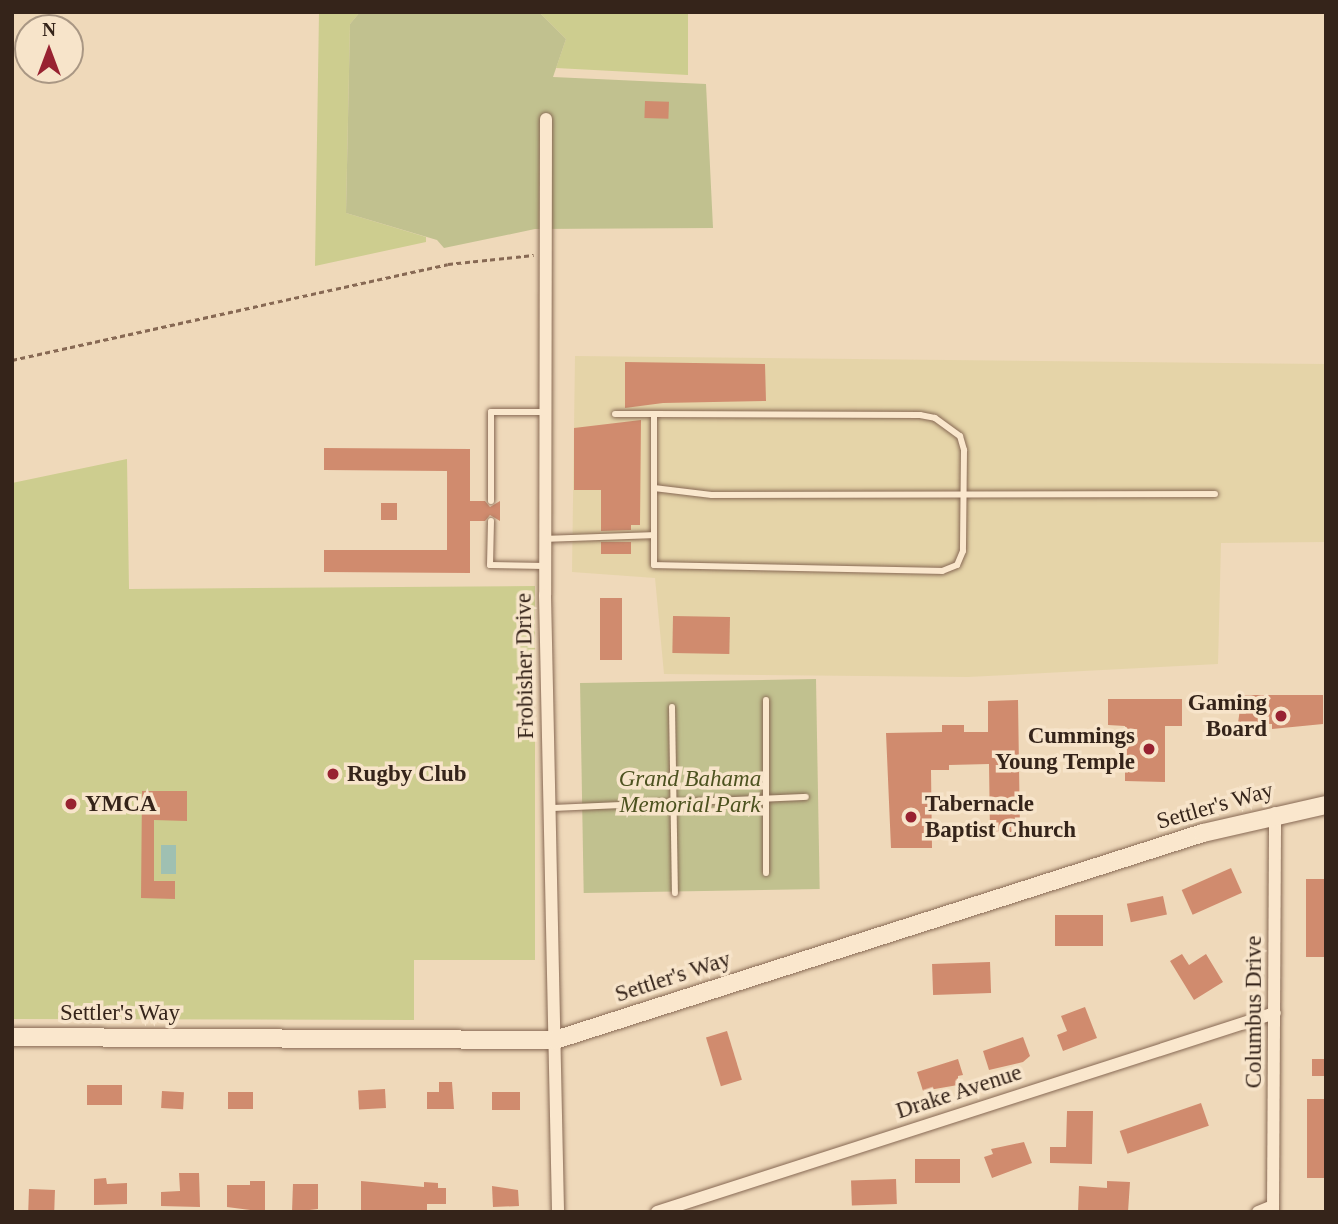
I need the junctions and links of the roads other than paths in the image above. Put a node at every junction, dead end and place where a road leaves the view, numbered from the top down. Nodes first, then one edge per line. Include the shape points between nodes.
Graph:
1 (546, 119) dead end
2 (544, 412) junction
3 (615, 415) dead end
4 (654, 415) junction
5 (654, 488) junction
6 (1215, 494) dead end
7 (964, 497) junction
8 (491, 501) dead end
9 (491, 521) dead end
10 (654, 534) junction
11 (545, 539) junction
12 (545, 566) junction
13 (766, 700) dead end
14 (672, 707) dead end
15 (806, 797) dead end
16 (766, 799) junction
17 (674, 803) junction
18 (1326, 804) edge
19 (548, 808) junction
20 (1275, 813) junction
21 (766, 873) dead end
22 (676, 893) dead end
23 (1275, 1013) junction
24 (12, 1037) edge
25 (555, 1040) junction
26 (1273, 1209) edge
27 (558, 1212) edge
28 (657, 1212) edge
29 (1258, 1212) edge

1 - 2 street, Frobisher Drive
2 - 8 lane via 491,412
2 - 11 street, Frobisher Drive
3 - 4 lane
4 - 5 lane
4 - 7 lane via 935,418 960,436
5 - 7 lane via 712,495
5 - 10 lane
6 - 7 lane
7 - 10 lane via 963,551 957,565 942,571 654,565
9 - 12 lane via 490,565
10 - 11 lane
11 - 12 street, Frobisher Drive
12 - 19 street, Frobisher Drive
13 - 16 lane
14 - 17 lane
15 - 16 lane
16 - 17 lane
16 - 21 lane
17 - 19 lane
17 - 22 lane
18 - 20 main road, Settler's Way
19 - 25 street, Frobisher Drive
20 - 23 street, Columbus Drive
20 - 25 main road, Settler's Way
23 - 26 street, Columbus Drive
23 - 28 street, Drake Avenue
24 - 25 main road, Settler's Way
25 - 27 street, Frobisher Drive
26 - 29 street

